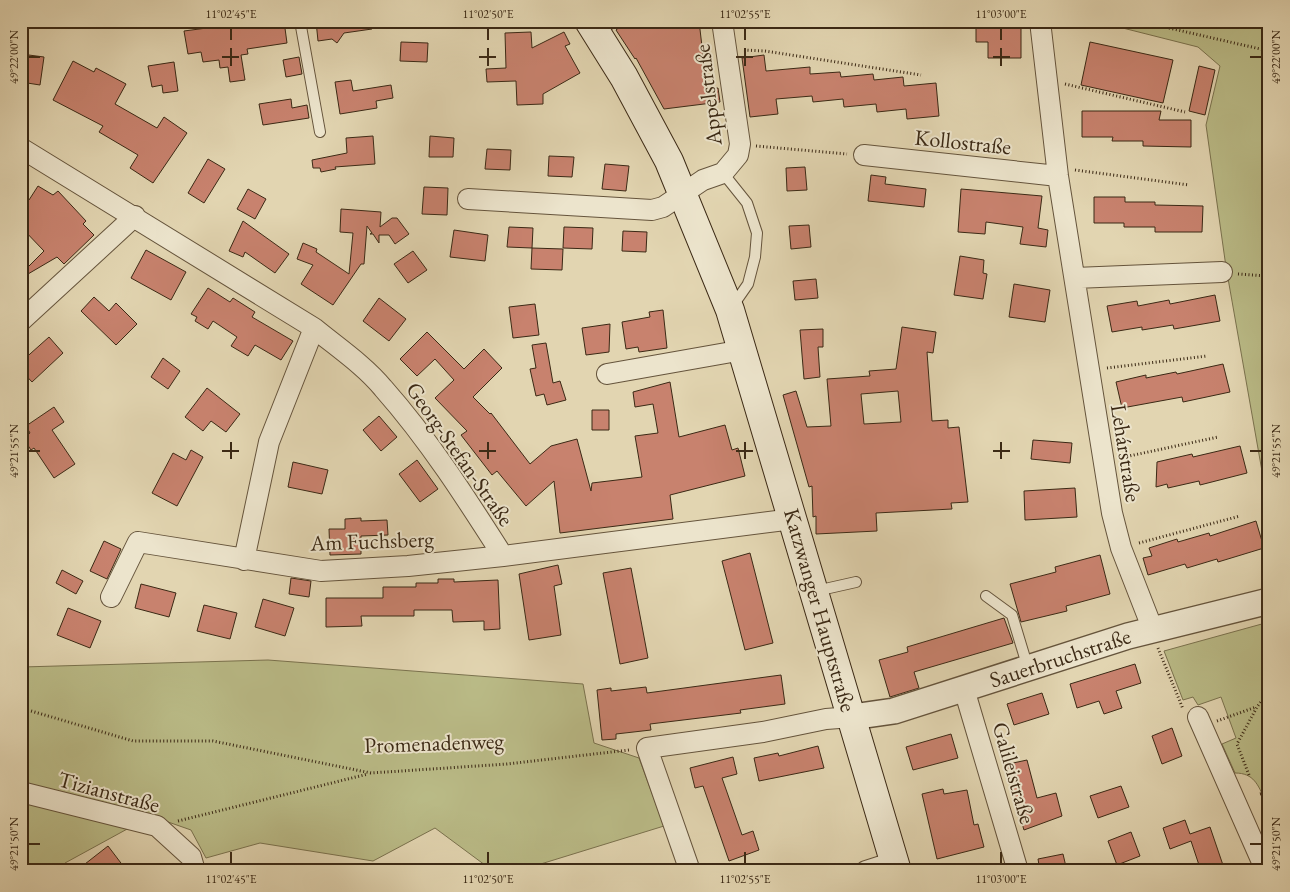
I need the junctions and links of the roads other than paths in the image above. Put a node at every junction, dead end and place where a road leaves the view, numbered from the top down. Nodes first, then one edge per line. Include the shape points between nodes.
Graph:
1 (300, 21) edge
2 (722, 21) edge
3 (1040, 21) edge
4 (600, 25) edge
5 (320, 132) dead end
6 (21, 148) edge
7 (864, 155) road end
8 (1057, 172) junction
9 (723, 173) junction
10 (684, 194) junction
11 (468, 199) dead end
12 (135, 216) junction
13 (1222, 272) road end
14 (1075, 278) junction
15 (730, 310) junction
16 (21, 321) edge
17 (314, 328) junction
18 (743, 350) junction
19 (607, 374) dead end
20 (793, 519) junction
21 (503, 556) junction
22 (244, 560) junction
23 (856, 582) dead end
24 (815, 591) junction
25 (986, 596) dead end
26 (111, 597) dead end
27 (1269, 601) edge
28 (1153, 630) junction
29 (1028, 668) junction
30 (964, 689) junction
31 (852, 717) junction
32 (1200, 723) road end
33 (21, 792) edge
34 (895, 867) edge
35 (195, 871) edge
36 (690, 871) edge
37 (866, 871) edge
38 (1018, 871) edge
39 (1266, 871) edge

1 - 5 lane
2 - 9 street, Appelstraße via 740,144 738,155
3 - 8 street, Lehárstraße
4 - 10 main road, Katzwanger Hauptstraße
6 - 12 street, Georg-Stefan-Straße
7 - 8 street, Kollostraße
8 - 14 street, Lehárstraße
9 - 10 street, Appelstraße via 703,180
9 - 15 lane via 746,203 757,233 748,284
10 - 11 street, Appelstraße via 652,210
10 - 15 main road, Katzwanger Hauptstraße
12 - 16 street
12 - 17 street, Georg-Stefan-Straße
13 - 14 street
14 - 28 street, Lehárstraße via 1112,513 1121,548
15 - 18 main road, Katzwanger Hauptstraße
17 - 21 street, Georg-Stefan-Straße via 382,386 446,468
17 - 22 street via 270,442
18 - 19 street
18 - 20 main road, Katzwanger Hauptstraße
20 - 21 street, Georg-Stefan-Straße
20 - 24 main road, Katzwanger Hauptstraße
21 - 22 street, Am Fuchsberg via 322,571
22 - 26 street, Am Fuchsberg via 138,542
23 - 24 lane
24 - 31 main road, Katzwanger Hauptstraße
25 - 29 lane via 1012,615
27 - 28 street, Sauerbruchstraße
28 - 29 street, Sauerbruchstraße
29 - 30 street, Sauerbruchstraße
30 - 31 street, Sauerbruchstraße via 894,711
30 - 38 street, Galileistraße
31 - 34 main road, Katzwanger Hauptstraße
31 - 36 street via 826,718 763,732 647,748
32 - 39 street
33 - 35 street, Tizianstraße via 157,826 191,857
34 - 37 street

